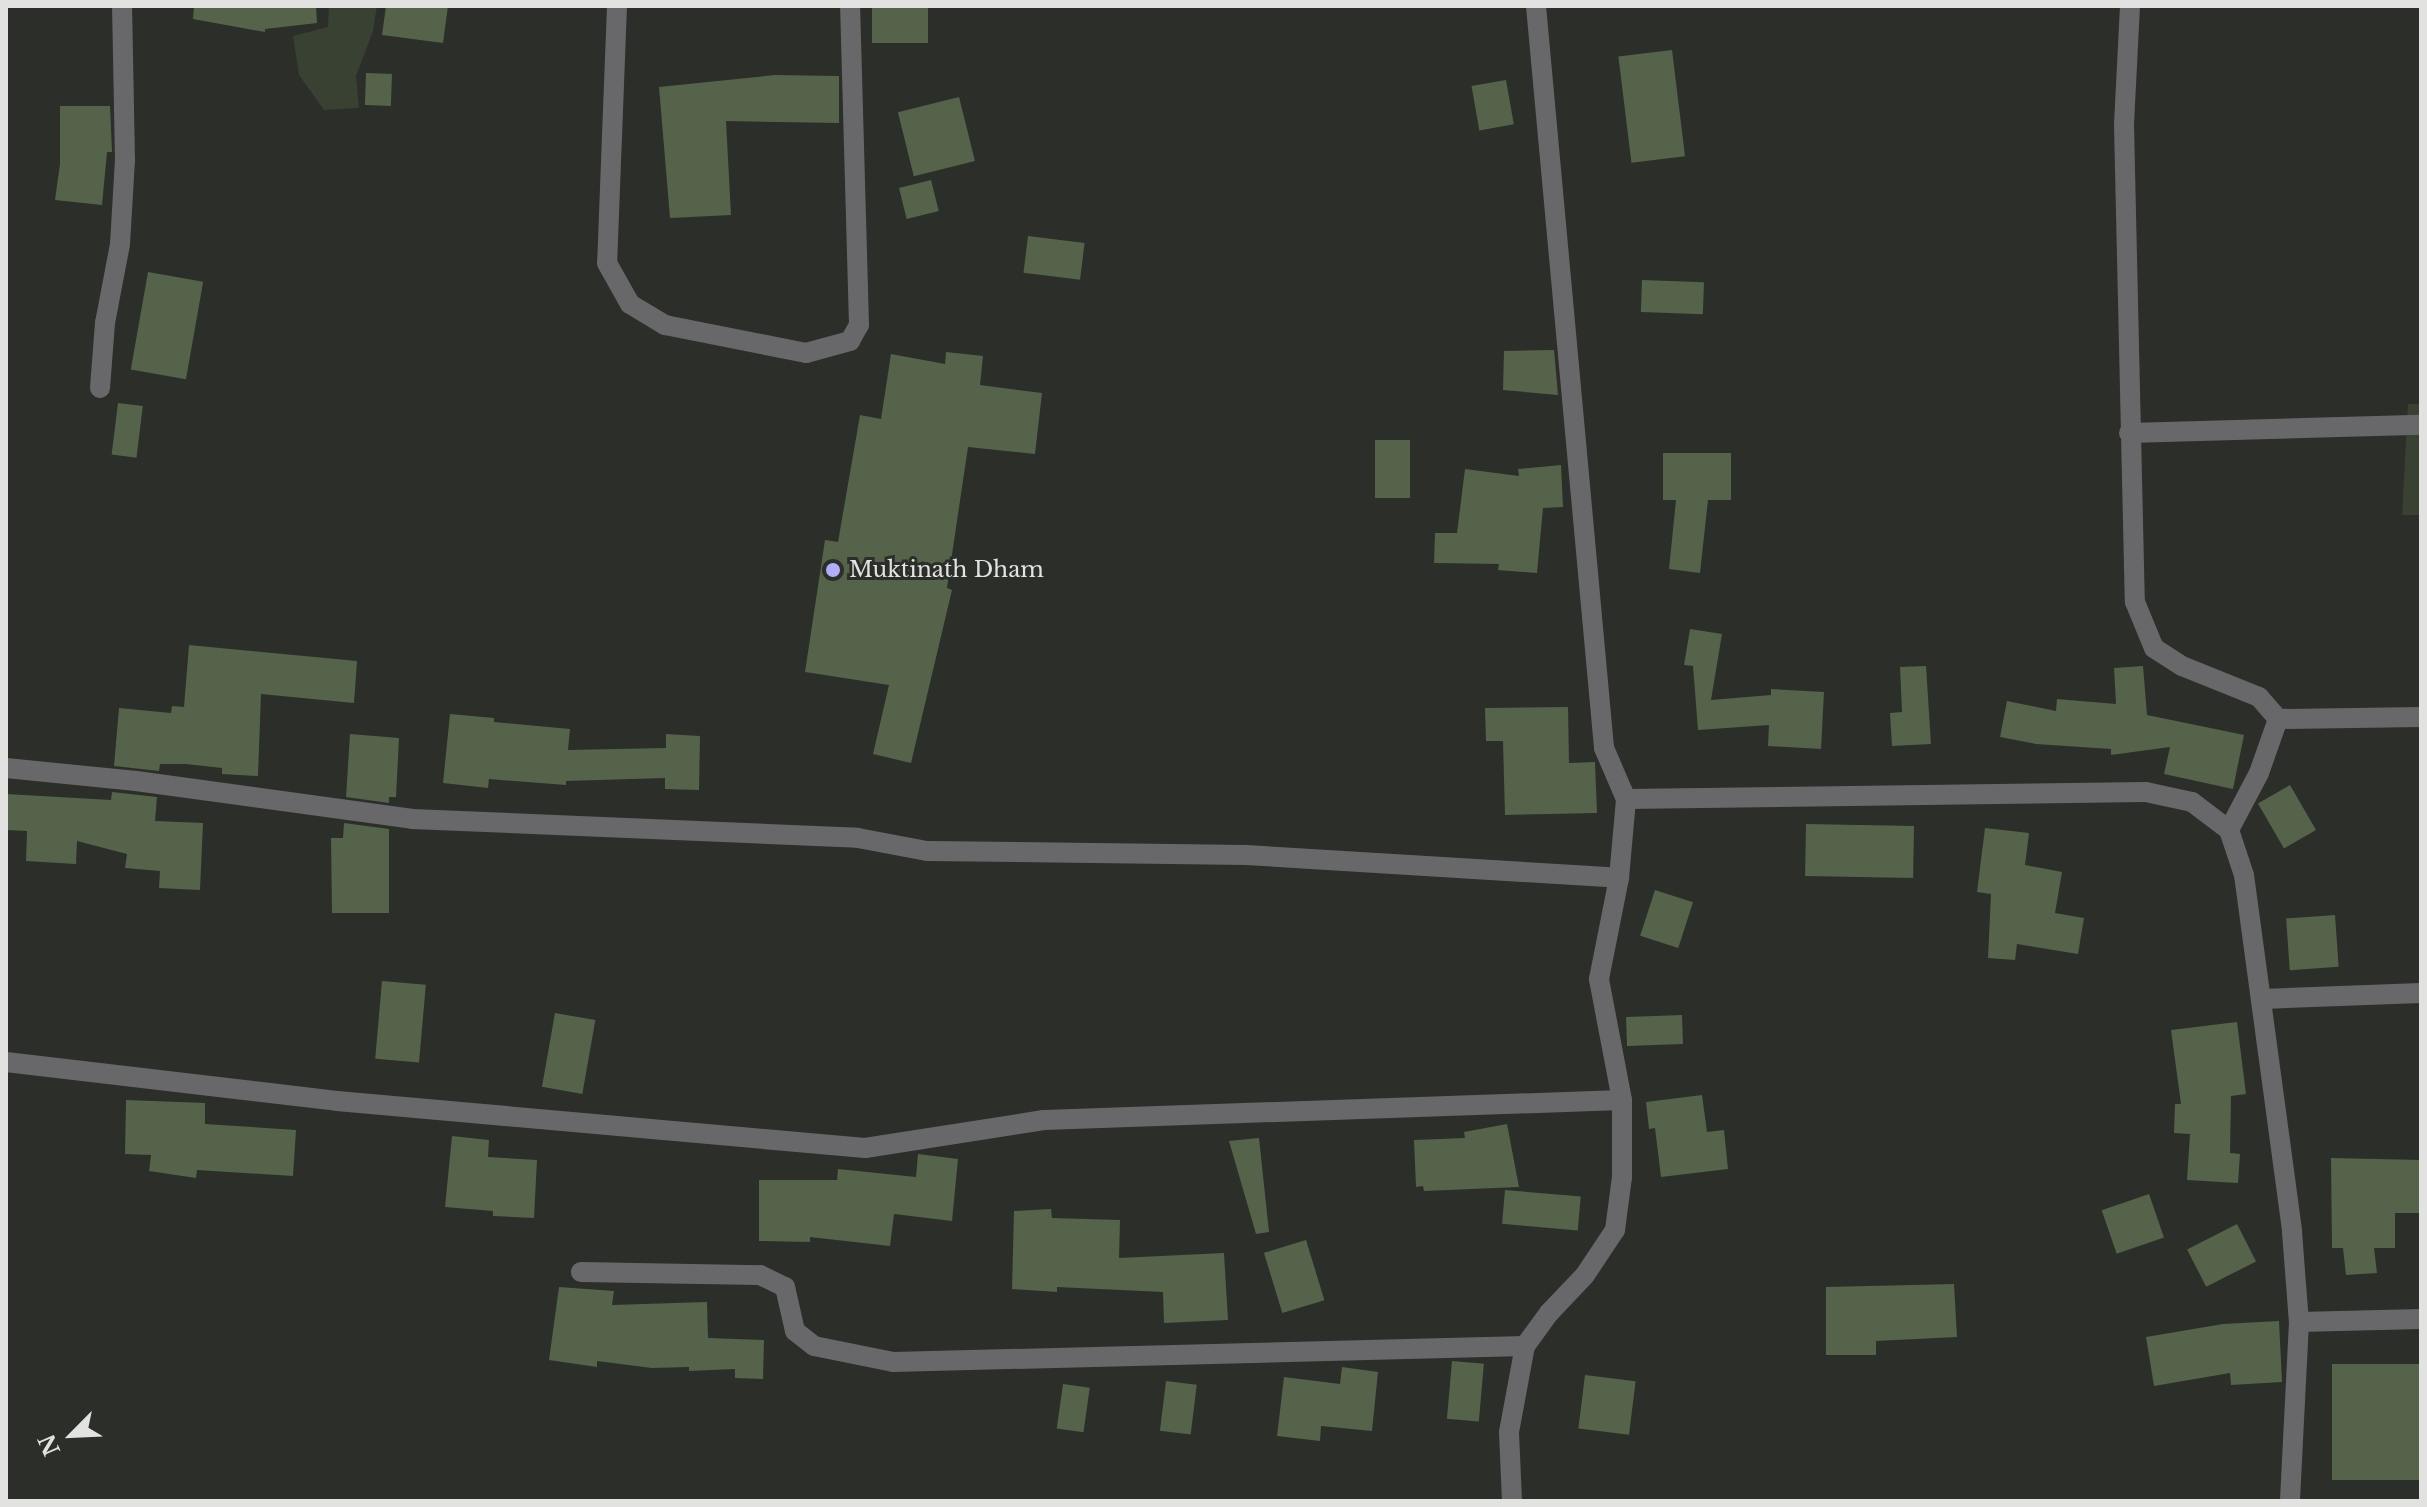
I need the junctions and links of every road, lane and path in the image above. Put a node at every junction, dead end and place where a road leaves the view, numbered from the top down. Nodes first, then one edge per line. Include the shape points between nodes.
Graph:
1 (122, 6) edge
2 (617, 6) edge
3 (850, 6) edge
4 (1536, 6) edge
5 (2130, 6) edge
6 (100, 388) dead end
7 (2421, 425) edge
8 (2129, 433) junction
9 (2421, 717) edge
10 (2278, 719) junction
11 (6, 768) edge
12 (1626, 799) junction
13 (2229, 830) junction
14 (1619, 878) junction
15 (2421, 993) edge
16 (2263, 999) junction
17 (6, 1062) edge
18 (1622, 1100) junction
19 (581, 1272) dead end
20 (2421, 1319) edge
21 (2299, 1322) junction
22 (1525, 1346) junction
23 (1512, 1501) edge
24 (2290, 1501) edge

1 - 6 street via 125,160 120,244
2 - 3 street via 607,263 630,304 665,325 806,353 850,341 859,325
4 - 12 street via 1604,748
5 - 8 street via 2124,125 2132,352
7 - 8 street
8 - 10 street via 2135,602 2154,648 2182,666 2259,697
9 - 10 street
10 - 13 street via 2259,773
11 - 14 street via 412,819 858,838 927,851 1246,855
12 - 13 street via 2146,792 2192,802
12 - 14 street
13 - 16 street via 2244,875
14 - 18 street via 1599,979
15 - 16 street
16 - 21 street
17 - 18 street via 337,1101 865,1148 1044,1120
18 - 22 street via 1622,1177 1615,1230
19 - 22 street via 760,1275 785,1287 795,1331 814,1346 893,1362
20 - 21 street
21 - 24 street
22 - 23 street via 1509,1432

